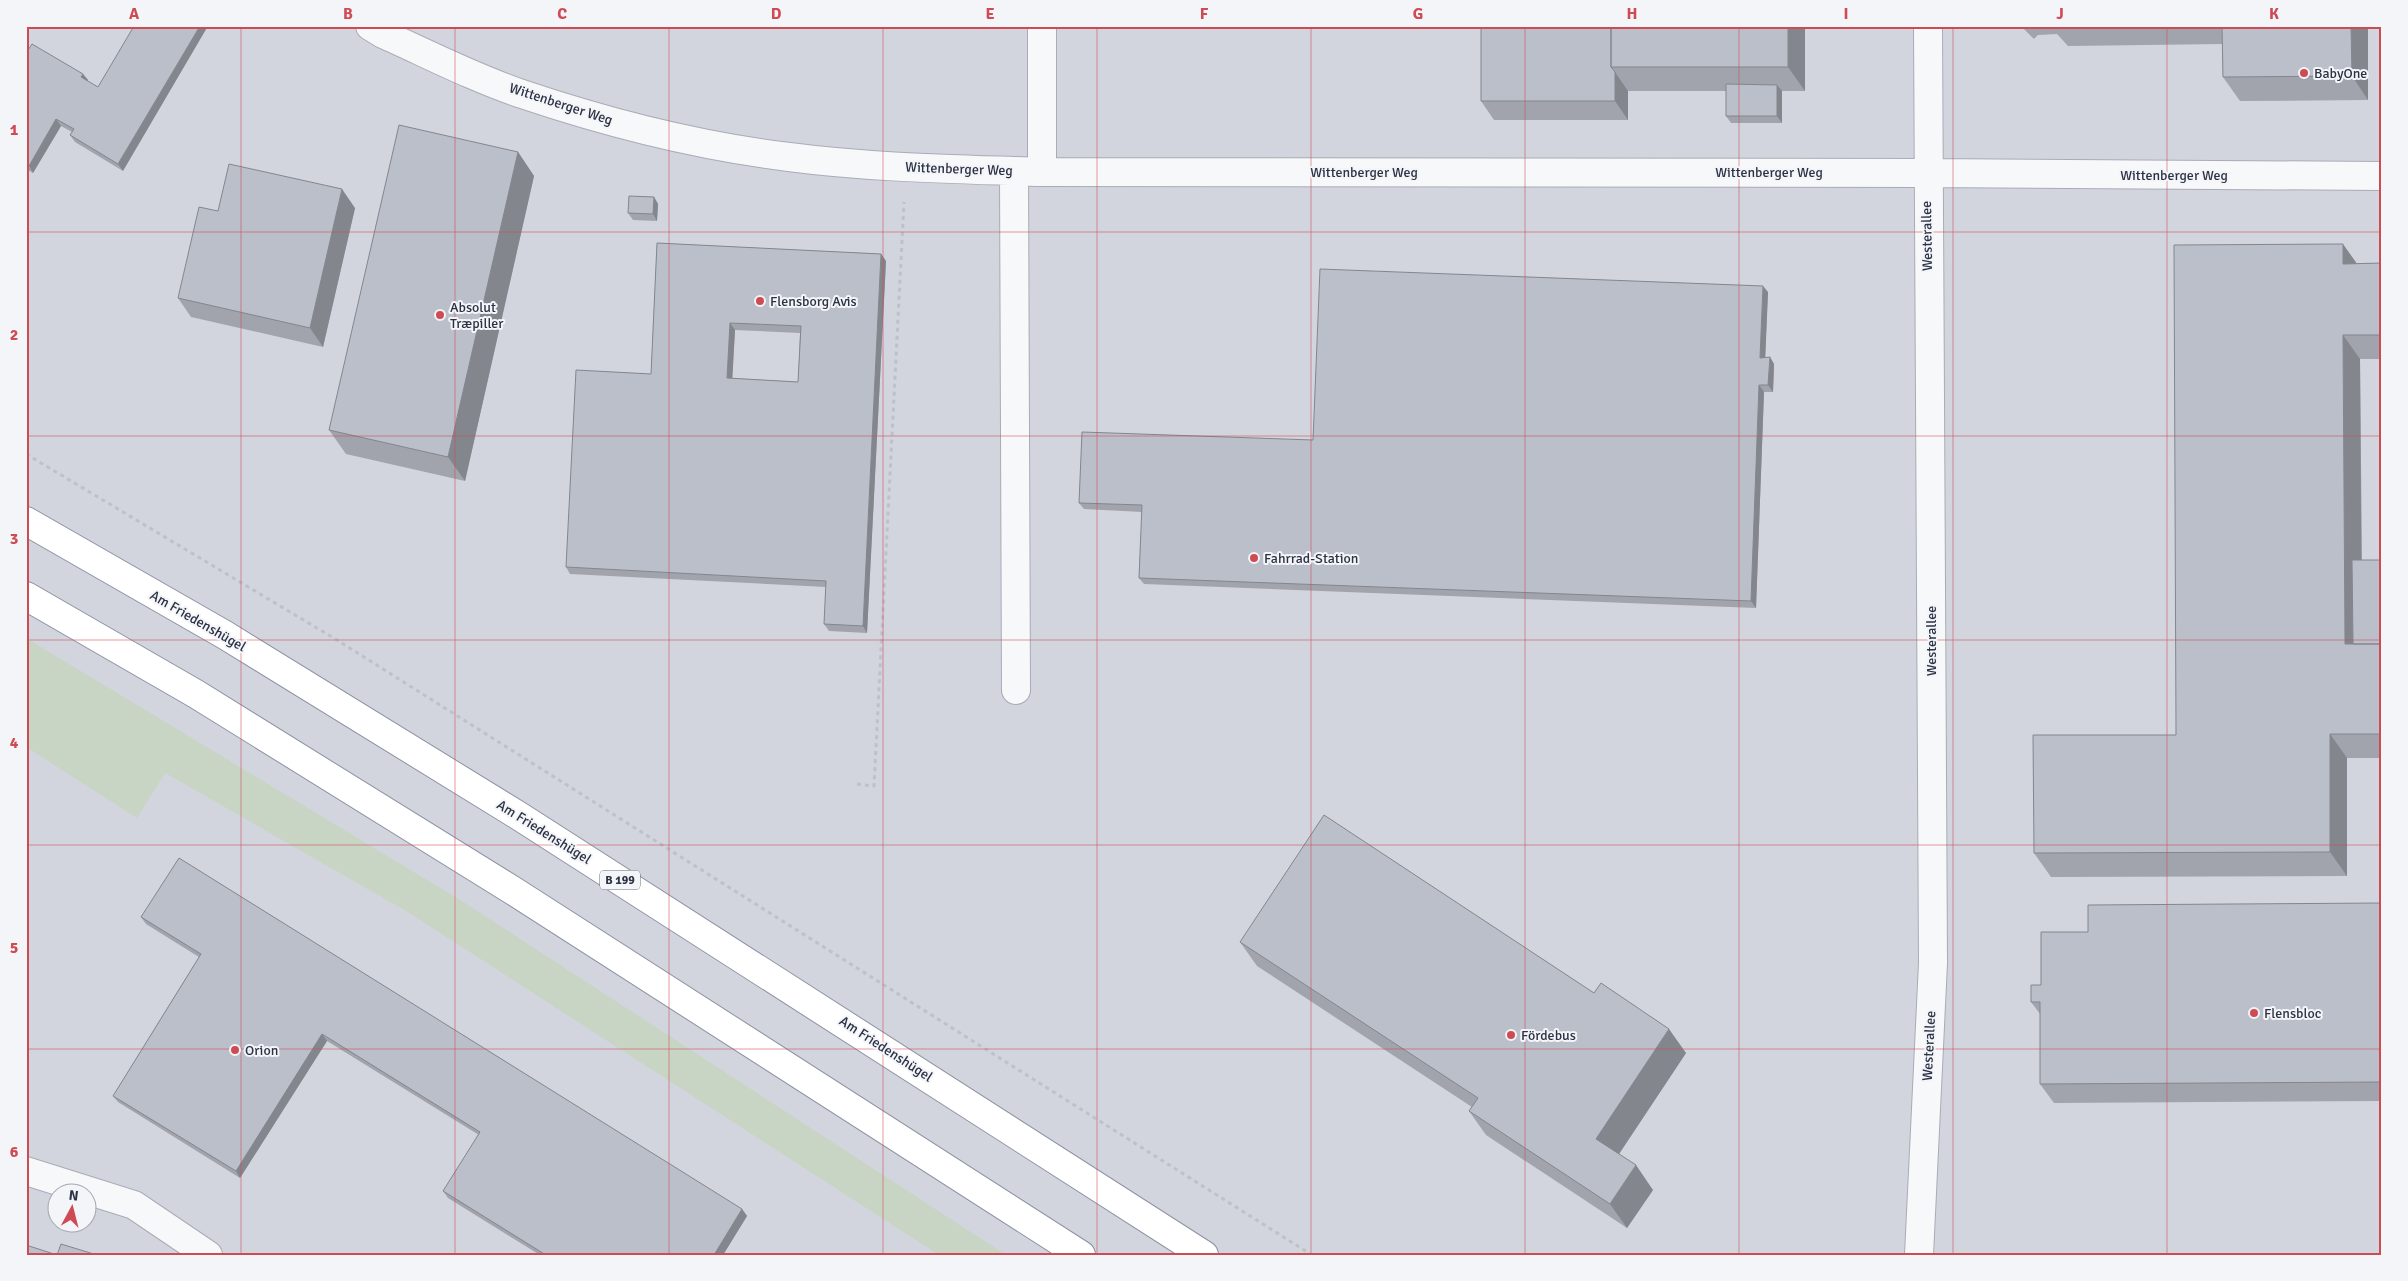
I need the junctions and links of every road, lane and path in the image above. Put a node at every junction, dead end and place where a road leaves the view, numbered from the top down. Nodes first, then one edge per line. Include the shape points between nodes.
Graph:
1 (370, 26) edge
2 (1042, 26) edge
3 (1928, 26) edge
4 (906, 168) junction
5 (1014, 171) junction
6 (1042, 172) junction
7 (1927, 172) junction
8 (2382, 176) edge
9 (26, 454) edge
10 (26, 521) edge
11 (26, 596) edge
12 (1016, 690) dead end
13 (857, 784) dead end
14 (26, 1171) edge
15 (208, 1255) edge
16 (1081, 1255) edge
17 (1204, 1255) edge
18 (1312, 1255) edge
19 (1919, 1255) edge

1 - 4 street, Wittenberger Weg via 520,93 666,135 789,157
2 - 6 street
3 - 7 street, Westerallee
4 - 5 street, Wittenberger Weg
4 - 13 path via 874,786
5 - 6 street, Wittenberger Weg
5 - 12 street
6 - 7 street, Wittenberger Weg
7 - 8 street, Wittenberger Weg
7 - 19 street, Westerallee via 1933,963
9 - 18 path via 354,650
10 - 17 highway, Am Friedenshügel / B 199 via 225,635 511,810
11 - 16 highway via 196,694 504,885
14 - 15 street via 134,1205

